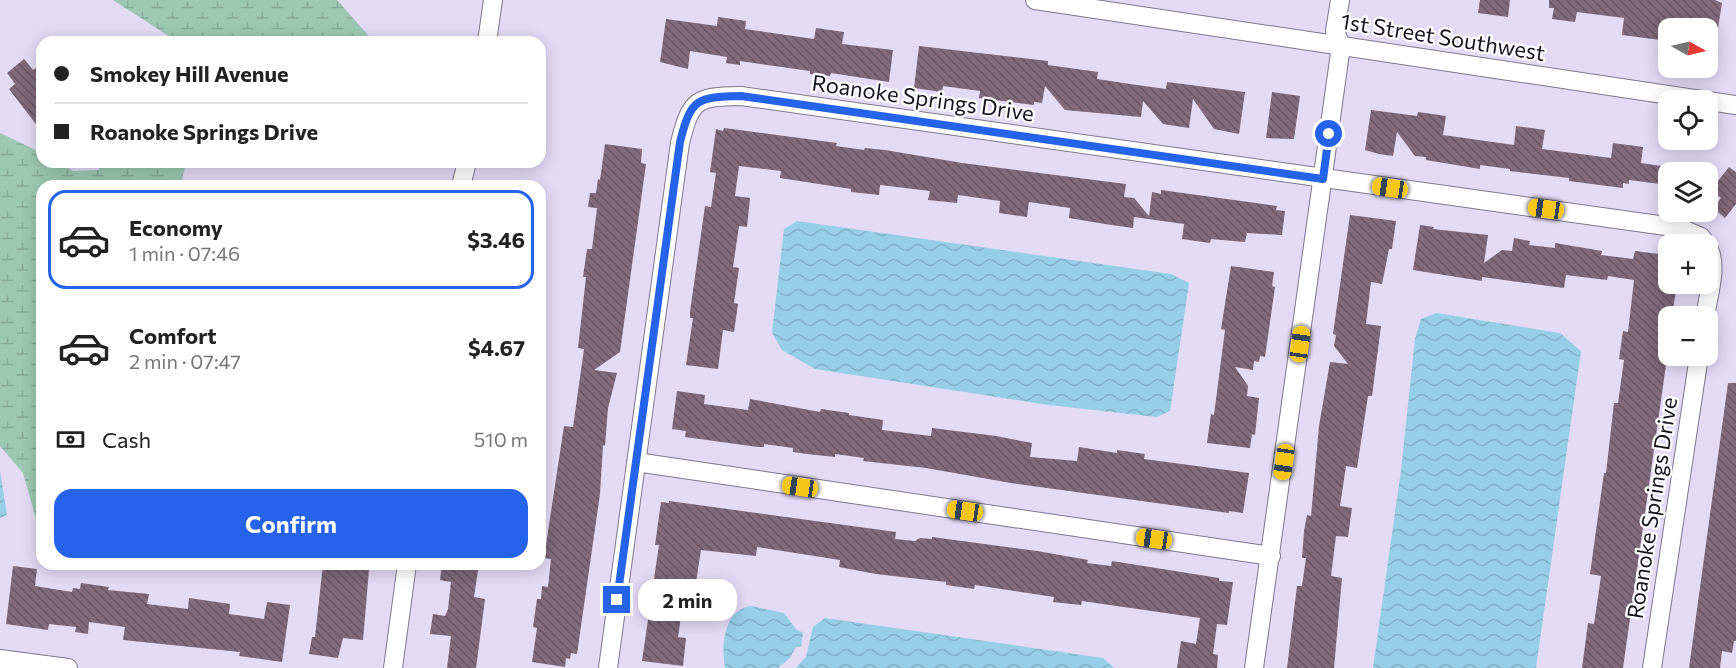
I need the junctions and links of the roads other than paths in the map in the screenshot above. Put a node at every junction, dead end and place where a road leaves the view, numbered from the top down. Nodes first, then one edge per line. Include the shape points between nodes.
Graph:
1 (493, 0) edge
2 (1035, 0) edge
3 (1340, 0) edge
4 (488, 36) edge
5 (1341, 46) junction
6 (1736, 105) edge
7 (1323, 179) junction
8 (1694, 234) edge
9 (1697, 366) edge
10 (636, 462) junction
11 (1271, 556) junction
12 (406, 570) edge
13 (0, 659) edge
14 (68, 668) edge
15 (393, 668) edge
16 (608, 668) edge
17 (1254, 668) edge
18 (1652, 668) edge

1 - 4 street
2 - 5 street, 1st Street Southwest
3 - 5 street via 1335,31
5 - 6 street, 1st Street Southwest
5 - 7 street
7 - 8 street, Roanoke Springs Drive via 1680,228
7 - 10 street, Roanoke Springs Drive via 741,96 697,102 686,118 680,142
7 - 11 street
9 - 18 street, Roanoke Springs Drive
10 - 11 street
10 - 16 street, Roanoke Springs Drive
11 - 17 street
12 - 15 street
13 - 14 street

